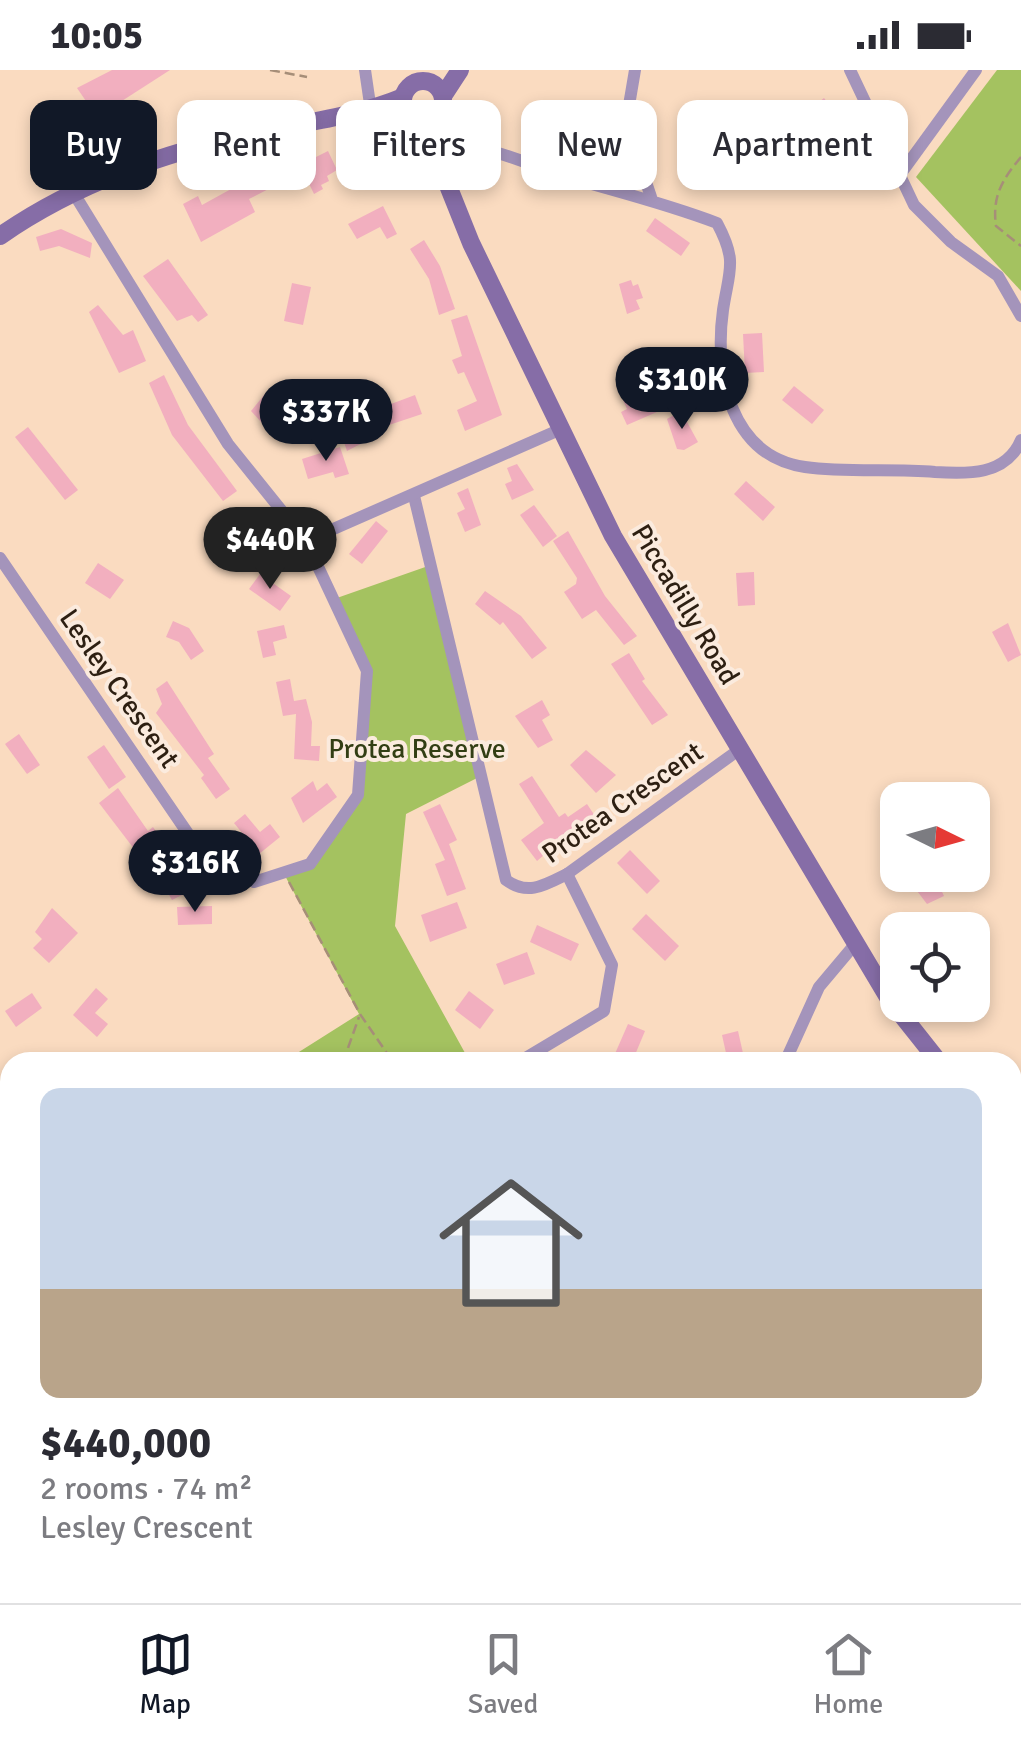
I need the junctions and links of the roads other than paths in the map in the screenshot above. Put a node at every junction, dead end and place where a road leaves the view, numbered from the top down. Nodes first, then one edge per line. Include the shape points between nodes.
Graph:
1 (365, 70) edge
2 (459, 70) edge
3 (635, 70) edge
4 (850, 70) edge
5 (976, 70) edge
6 (403, 97) junction
7 (439, 97) junction
8 (370, 100) edge
9 (396, 100) edge
10 (404, 100) edge
11 (438, 100) edge
12 (439, 100) edge
13 (864, 100) edge
14 (336, 118) edge
15 (501, 154) edge
16 (908, 164) edge
17 (450, 190) edge
18 (906, 190) edge
19 (73, 192) junction
20 (651, 197) junction
21 (0, 236) edge
22 (1021, 316) edge
23 (559, 430) junction
24 (1020, 445) edge
25 (414, 496) junction
26 (306, 540) junction
27 (0, 558) edge
28 (740, 750) junction
29 (567, 874) junction
30 (856, 943) junction
31 (535, 1052) edge
32 (790, 1052) edge
33 (931, 1052) edge

1 - 8 street
2 - 7 main road
3 - 20 street via 626,123
4 - 13 street
5 - 16 street
6 - 7 main road via 417,82
6 - 9 main road
6 - 10 main road, Piccadilly Road
7 - 11 main road
7 - 12 main road
14 - 19 main road via 176,154
15 - 20 street
17 - 23 main road, Piccadilly Road
18 - 22 street via 951,242 998,276
19 - 21 main road
19 - 26 street via 228,444
20 - 24 street via 717,223 728,242 734,268 723,310 720,373 733,416 764,454 802,467 971,475 999,466
23 - 25 street
23 - 28 main road, Piccadilly Road via 613,536
25 - 26 street
25 - 29 street, Protea Crescent via 506,880 537,889
26 - 27 street, Lesley Crescent via 367,671 358,795 310,864 254,882 206,860
28 - 29 street, Protea Crescent
28 - 30 main road, Piccadilly Road
29 - 31 street via 612,965 604,1011
30 - 32 street via 819,988
30 - 33 main road, Piccadilly Road

